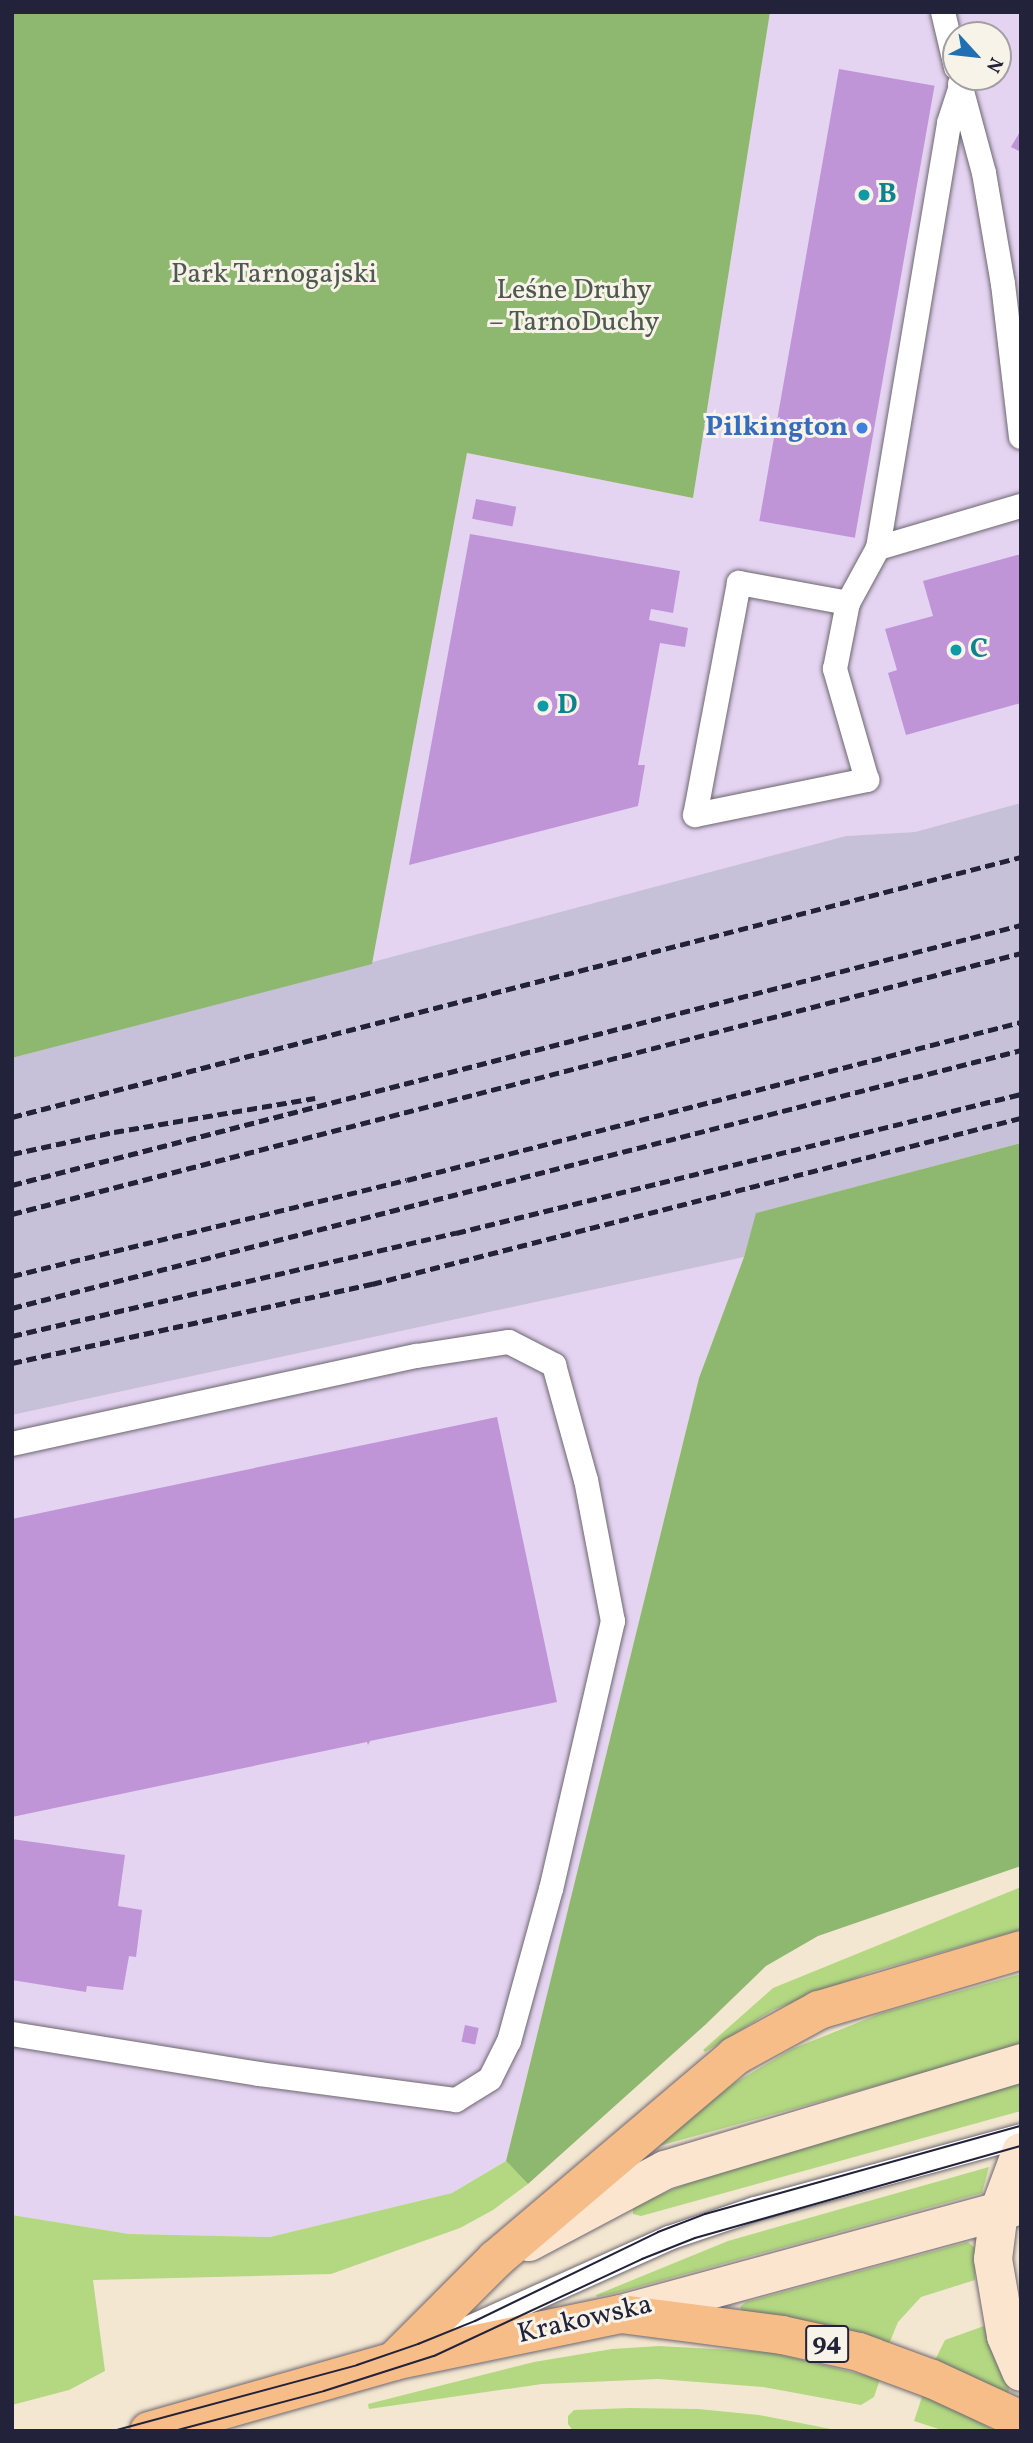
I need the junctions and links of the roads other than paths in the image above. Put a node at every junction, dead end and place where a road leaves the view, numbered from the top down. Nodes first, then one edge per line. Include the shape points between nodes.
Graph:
1 (955, 91) edge
2 (962, 91) edge
3 (1021, 437) edge
4 (1021, 506) edge
5 (878, 548) junction
6 (848, 603) junction
7 (12, 1444) edge
8 (1021, 1950) edge
9 (12, 2034) edge
10 (1021, 2063) edge
11 (1021, 2136) edge
12 (1021, 2152) edge
13 (1010, 2208) edge
14 (496, 2259) junction
15 (621, 2314) junction
16 (394, 2361) junction
17 (1021, 2372) edge
18 (1021, 2420) edge
19 (149, 2431) edge

1 - 5 lane
2 - 3 lane via 984,173 1003,284
4 - 5 lane
5 - 6 lane
6 - 6 lane via 835,669 867,780 695,815 739,583
7 - 9 lane via 417,1356 509,1342 554,1365 586,1480 613,1621 551,1889 509,2041 490,2079 456,2100
8 - 14 main road, 94 via 819,2010 735,2056
10 - 14 main road via 665,2170
11 - 16 lane via 755,2208 669,2238
12 - 13 main road
13 - 15 main road, Krakowska
13 - 17 main road via 993,2259 1006,2336
14 - 16 main road, 94
15 - 16 main road, Krakowska / 94
15 - 18 main road, 94 via 782,2335 859,2352 932,2378
16 - 19 main road, Krakowska / 94

